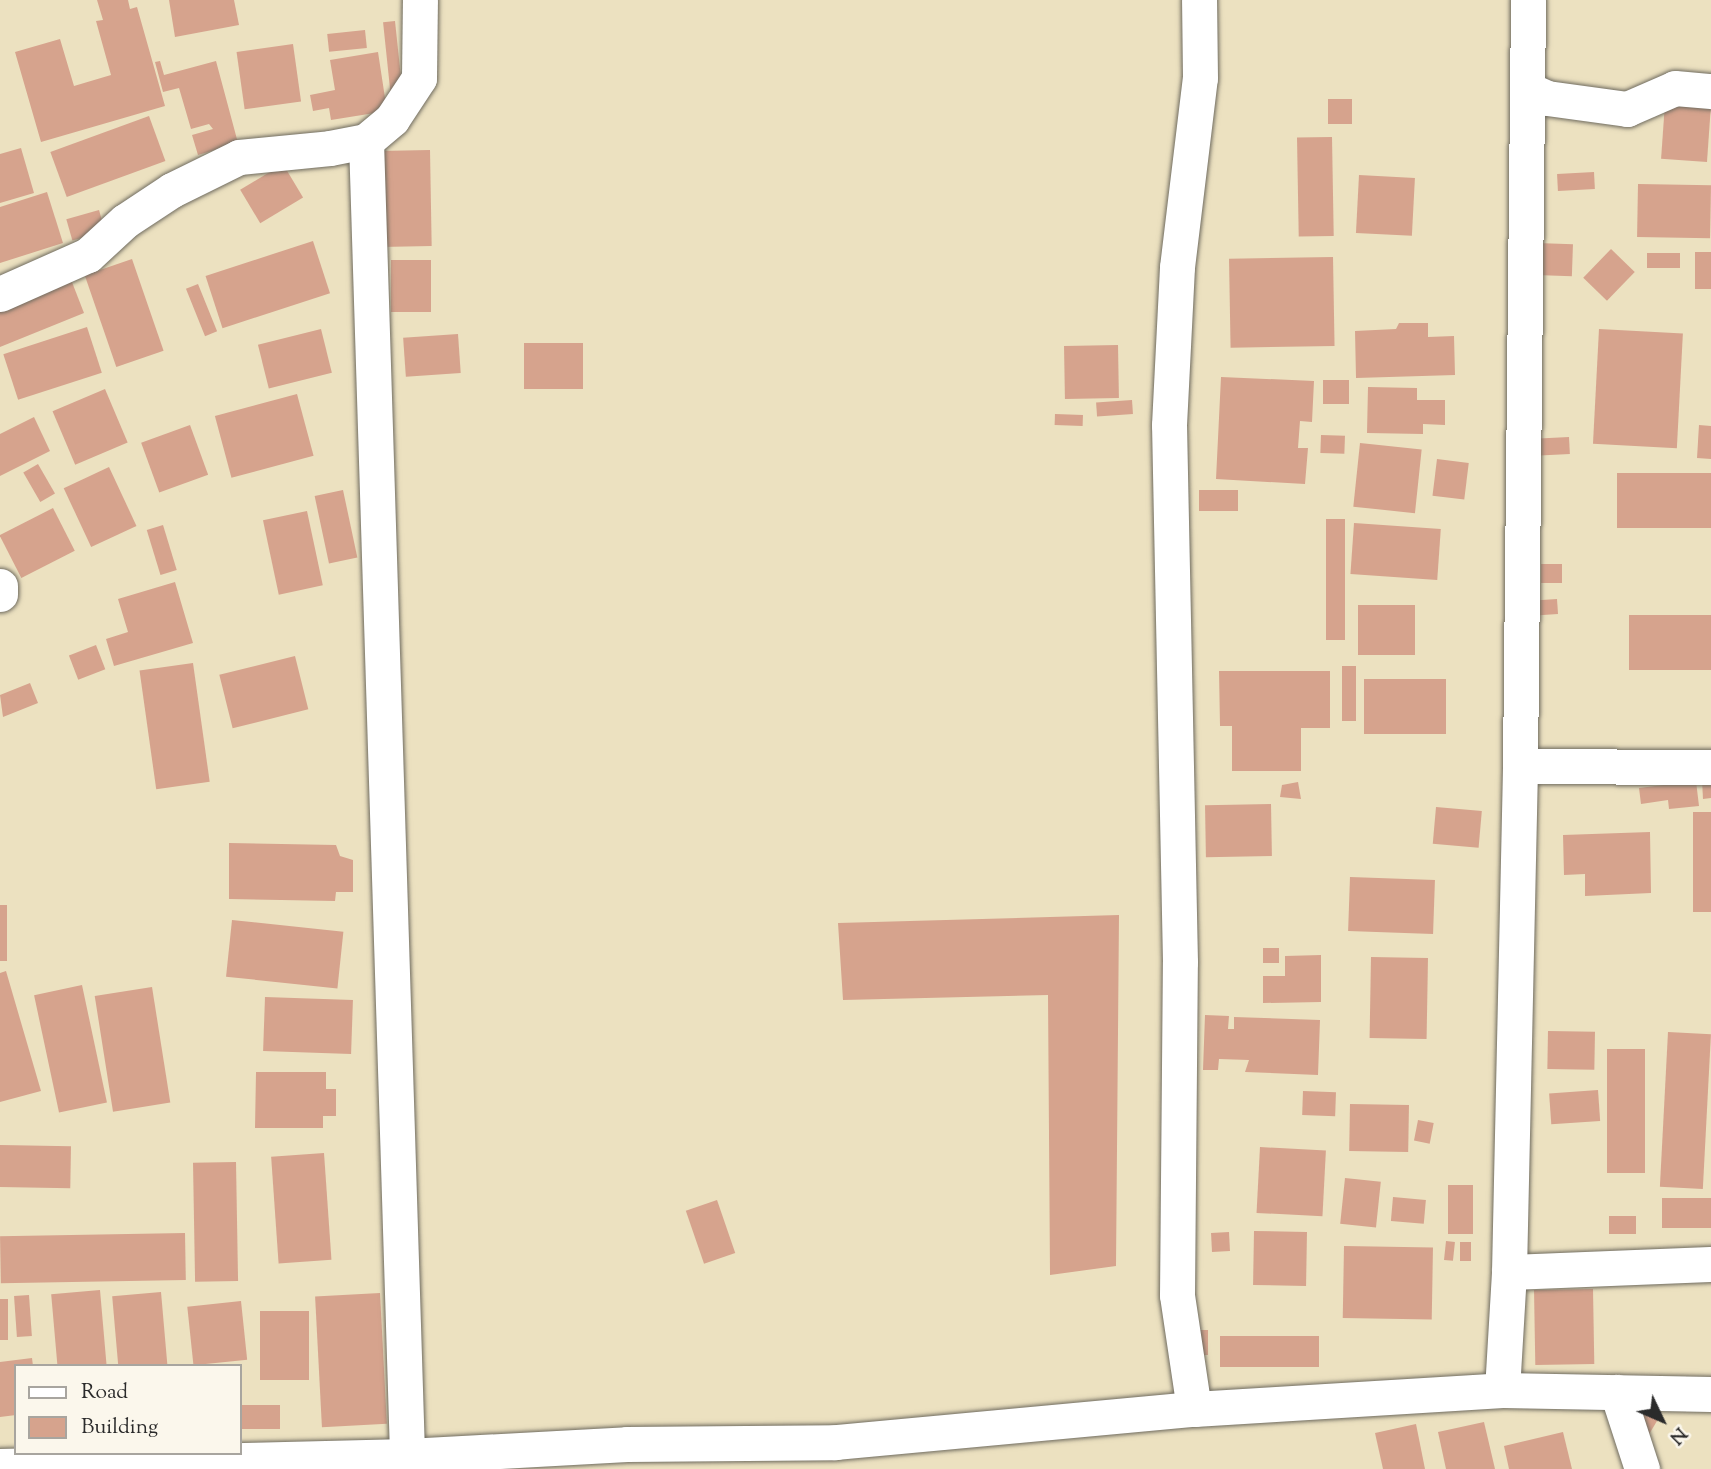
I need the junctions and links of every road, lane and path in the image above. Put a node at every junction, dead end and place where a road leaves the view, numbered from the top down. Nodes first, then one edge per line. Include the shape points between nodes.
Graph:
1 (420, 0) edge
2 (1199, 0) edge
3 (1528, 0) edge
4 (1527, 89) junction
5 (1711, 91) edge
6 (366, 141) junction
7 (0, 294) edge
8 (0, 586) edge
9 (0, 594) edge
10 (1520, 766) junction
11 (1711, 767) edge
12 (1711, 1264) edge
13 (1509, 1272) junction
14 (1502, 1390) junction
15 (1616, 1392) junction
16 (1711, 1394) edge
17 (1195, 1409) junction
18 (630, 1456) edge
19 (408, 1463) edge
20 (0, 1466) edge
21 (1642, 1469) edge

1 - 6 street via 419,78 391,119
2 - 17 street via 1200,78 1177,267 1169,425 1180,962 1177,1295
3 - 4 street
4 - 5 street via 1547,98 1627,109 1675,88
4 - 10 street
6 - 7 street via 239,157 172,190 125,221 88,255
6 - 19 street
8 - 9 street
10 - 11 street
10 - 13 street
12 - 13 street
13 - 14 street
14 - 15 street
14 - 17 street
15 - 16 street
15 - 21 street
17 - 18 street
18 - 19 street
19 - 20 street

